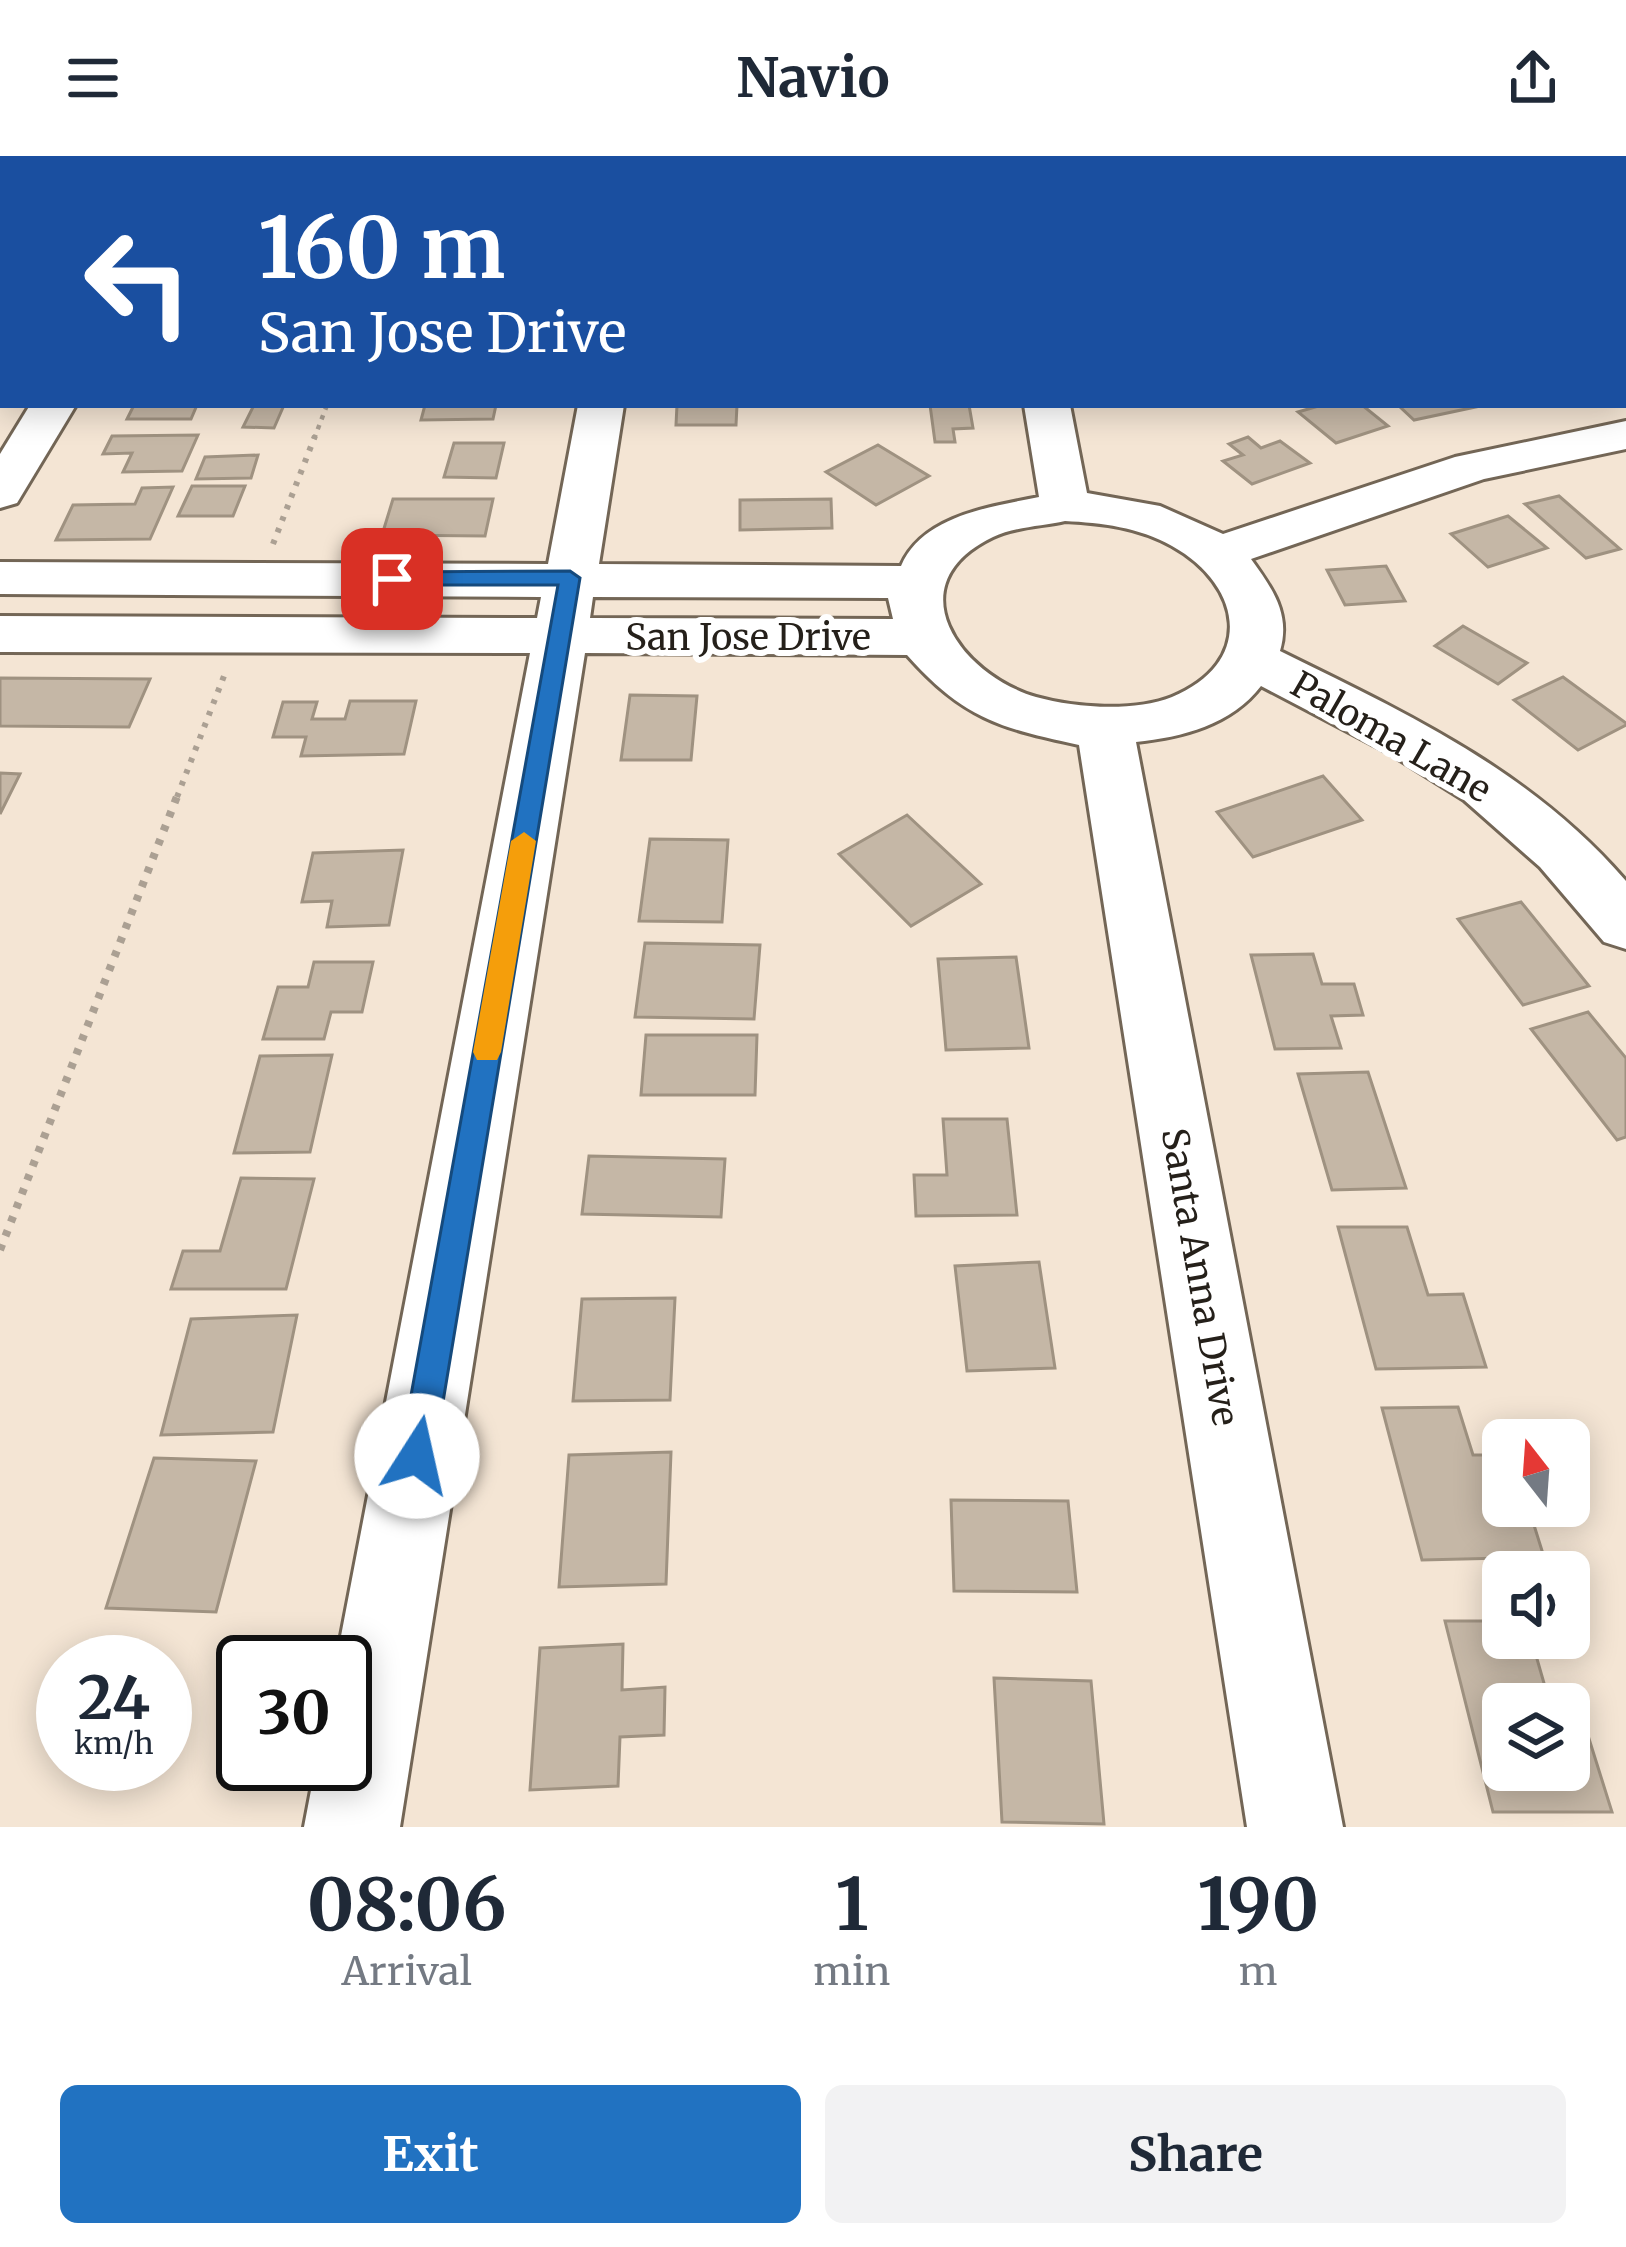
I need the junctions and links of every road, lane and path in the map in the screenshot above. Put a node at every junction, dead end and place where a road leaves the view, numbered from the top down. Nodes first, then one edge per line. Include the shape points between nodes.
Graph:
1 (51, 408) edge
2 (326, 408) edge
3 (600, 408) edge
4 (1049, 408) edge
5 (1626, 435) edge
6 (0, 494) edge
7 (1065, 506) junction
8 (1216, 554) junction
9 (0, 578) edge
10 (260, 579) junction
11 (916, 582) junction
12 (565, 608) junction
13 (0, 634) edge
14 (240, 636) junction
15 (920, 637) junction
16 (1252, 658) junction
17 (1105, 728) junction
18 (1626, 924) edge
19 (0, 1250) edge
20 (352, 1827) edge
21 (1295, 1827) edge

1 - 6 street
2 - 10 path
3 - 12 street
4 - 7 street
5 - 8 street via 1472,467
7 - 8 street via 1148,517
7 - 11 street via 986,520 931,556
8 - 16 street via 1255,604
9 - 10 street, San Jose Drive
10 - 12 street, San Jose Drive
11 - 12 street, San Jose Drive
11 - 15 street
12 - 14 street, San Jose Drive
12 - 15 street, San Jose Drive
12 - 20 street
13 - 14 street, San Jose Drive
14 - 19 path
15 - 17 street via 939,665 1010,710
16 - 17 street via 1214,700 1182,715
16 - 18 street, Paloma Lane via 1494,793 1551,839
17 - 21 street, Santa Anna Drive

